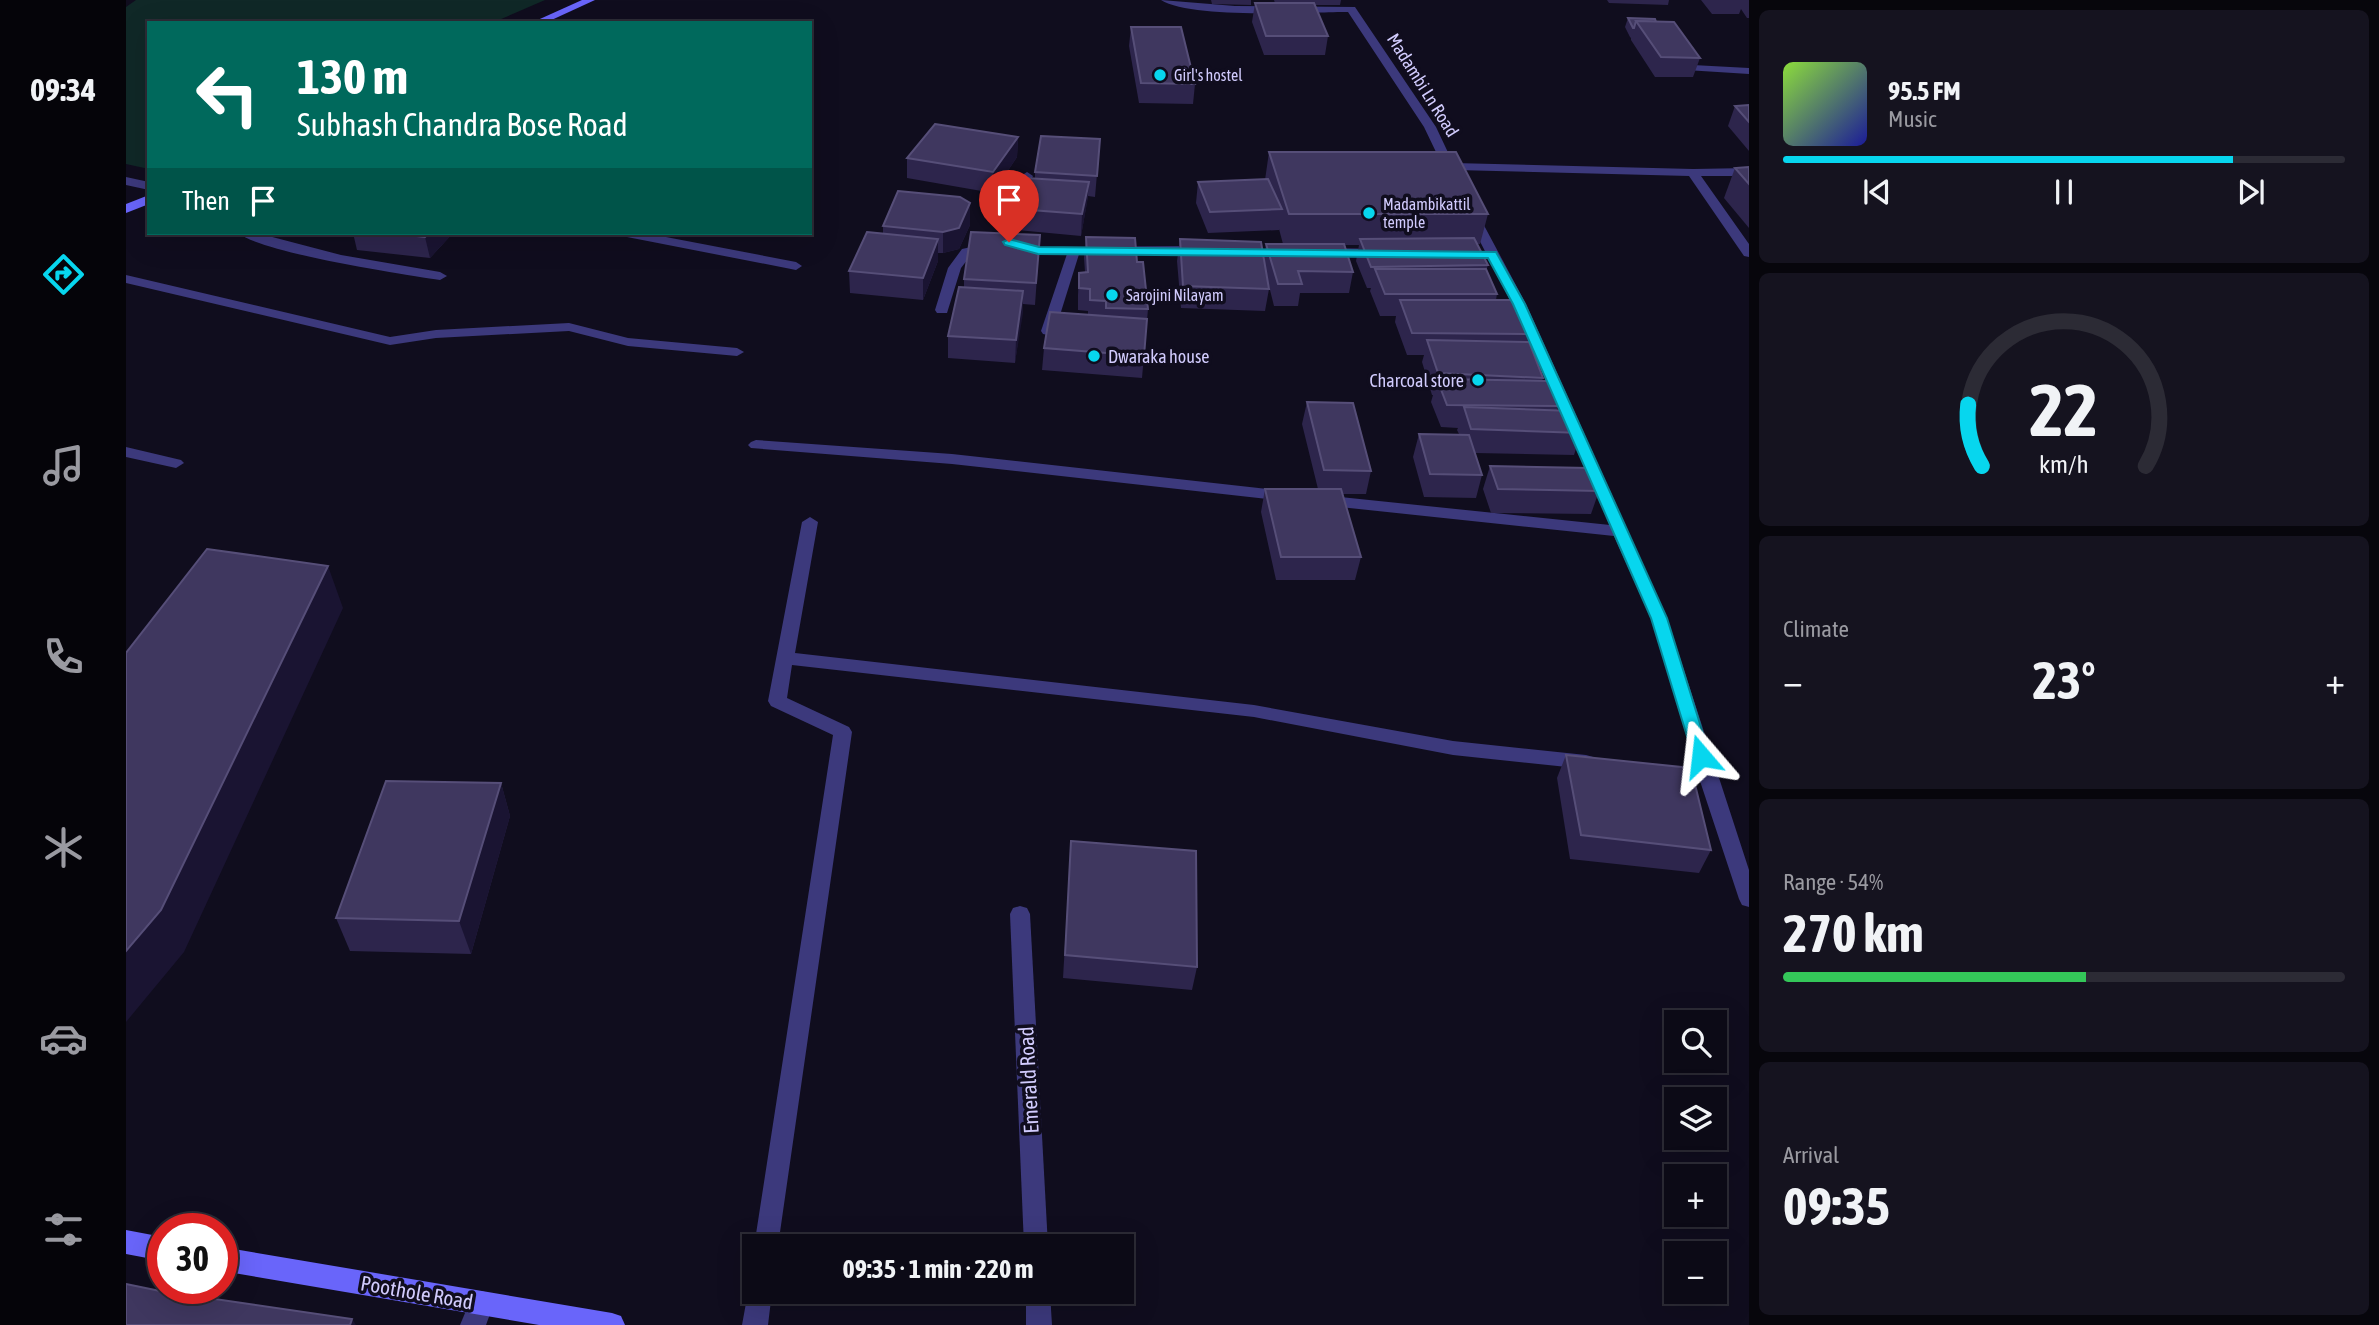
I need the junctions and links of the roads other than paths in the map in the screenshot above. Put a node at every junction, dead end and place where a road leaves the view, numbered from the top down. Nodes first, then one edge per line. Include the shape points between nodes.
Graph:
1 (590, 0) edge
2 (1166, 0) edge
3 (1192, 3) edge
4 (1349, 4) edge
5 (541, 21) edge
6 (1667, 67) edge
7 (1749, 71) edge
8 (1448, 166) junction
9 (1749, 172) edge
10 (1693, 173) junction
11 (1027, 176) edge
12 (126, 181) edge
13 (147, 186) edge
14 (147, 200) edge
15 (126, 209) edge
16 (252, 235) edge
17 (638, 235) edge
18 (1009, 242) junction
19 (1218, 250) edge
20 (1074, 251) junction
21 (1313, 252) edge
22 (1396, 253) edge
23 (1749, 253) edge
24 (796, 266) dead end
25 (440, 275) dead end
26 (126, 279) edge
27 (942, 310) dead end
28 (1048, 331) edge
29 (737, 352) dead end
30 (756, 445) dead end
31 (126, 452) edge
32 (176, 463) dead end
33 (810, 522) dead end
34 (1619, 531) junction
35 (785, 658) junction
36 (1600, 763) edge
37 (1681, 772) edge
38 (1707, 774) junction
39 (1749, 899) edge
40 (1020, 914) dead end
41 (768, 1234) edge
42 (1034, 1234) edge
43 (126, 1242) edge
44 (147, 1246) edge
45 (238, 1262) edge
46 (758, 1304) edge
47 (1038, 1304) edge
48 (477, 1314) edge
49 (612, 1325) edge
50 (755, 1325) edge
51 (1039, 1325) edge

1 - 5 street
2 - 3 street, Madambi Ln Road
3 - 4 street, Madambi Ln Road
4 - 8 street, Madambi Ln Road via 1430,127
6 - 7 street
8 - 10 street
8 - 34 street, Madambi Ln Road via 1485,255 1519,304
9 - 10 street
10 - 23 street
11 - 18 street via 1004,223
12 - 13 street
14 - 15 street
16 - 25 street via 323,257
17 - 24 street
18 - 20 street via 1038,251
18 - 27 street via 967,252 955,268
19 - 20 street
20 - 28 street
21 - 22 street
26 - 29 street via 390,341 569,327 628,342
30 - 34 street via 952,459
31 - 32 street
33 - 35 street
34 - 38 street, Madambi Ln Road via 1659,618
35 - 36 street via 1254,710 1453,748
35 - 41 street via 777,701 843,732
37 - 38 street
38 - 39 street, Madambi Ln Road
40 - 42 street, Emerald Road
43 - 44 street
45 - 48 street, Poothole Road
46 - 50 street
47 - 51 street
48 - 49 street, Poothole Road

